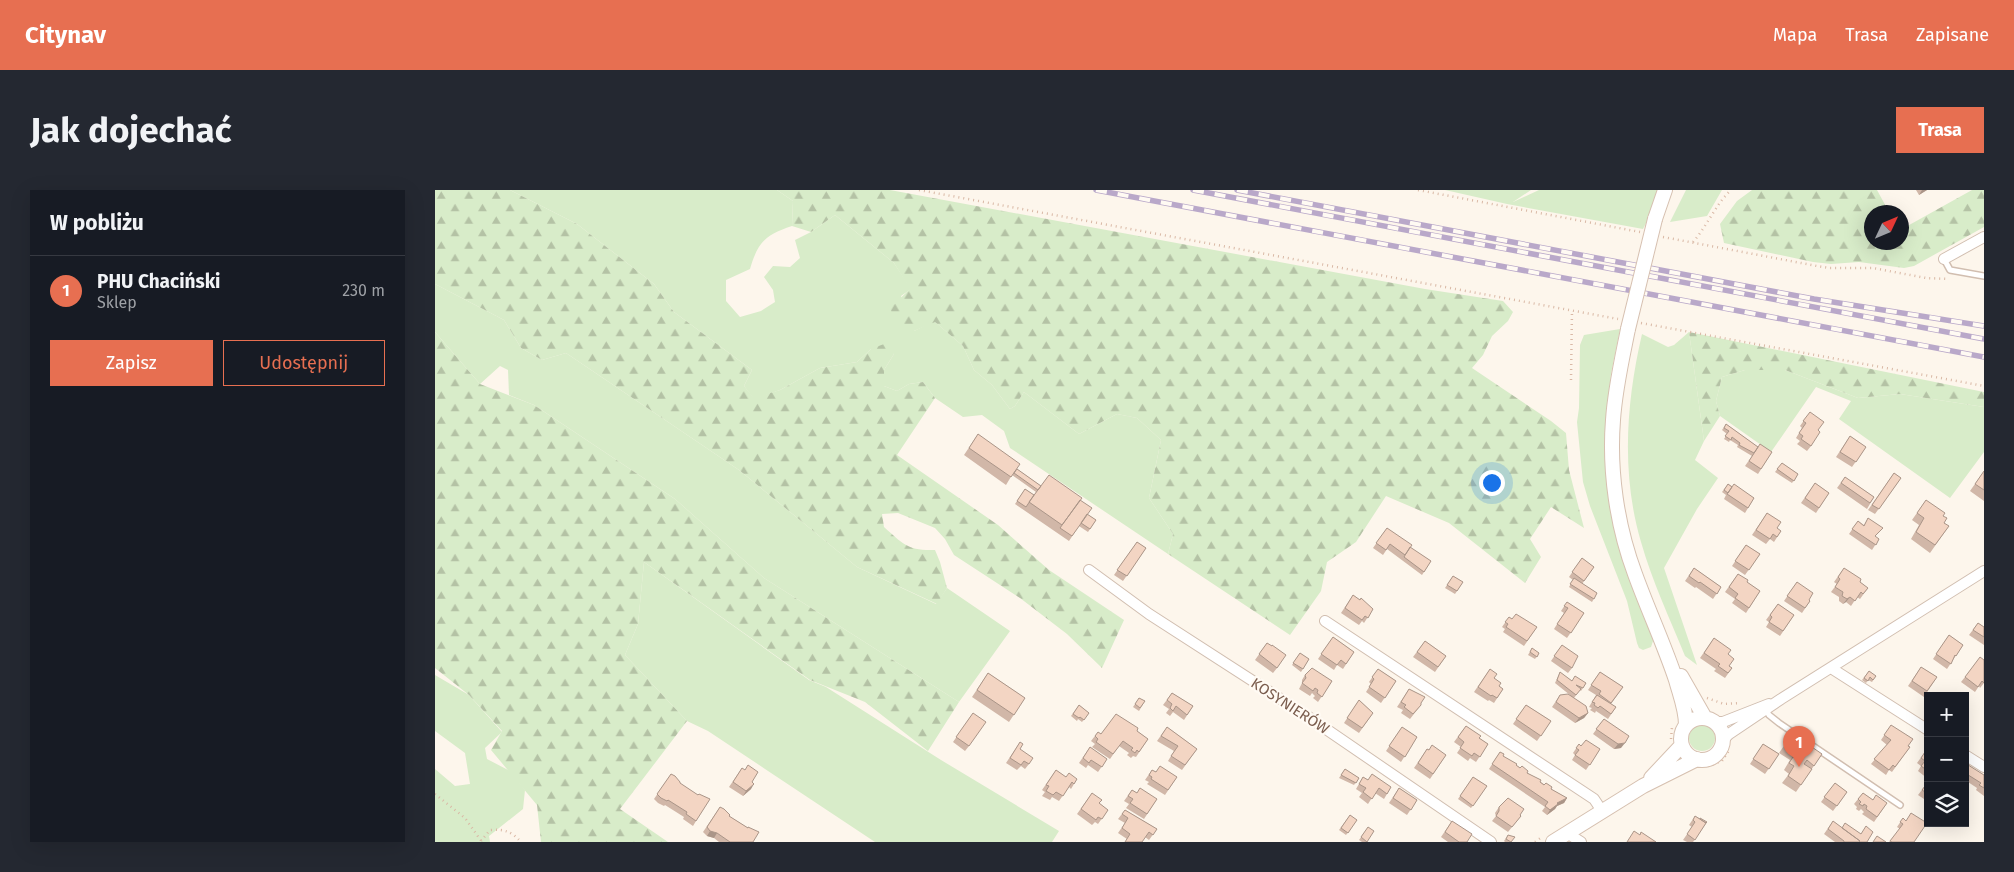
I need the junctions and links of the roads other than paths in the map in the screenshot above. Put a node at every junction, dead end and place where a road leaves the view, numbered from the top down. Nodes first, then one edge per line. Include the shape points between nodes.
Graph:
1 (1665, 190) edge
2 (1984, 237) edge
3 (1944, 259) joint
4 (1984, 276) edge
5 (1089, 570) dead end
6 (1984, 572) edge
7 (1325, 621) dead end
8 (1666, 649) junction
9 (1831, 668) junction
10 (1765, 708) junction
11 (1710, 720) junction
12 (1679, 726) junction
13 (1924, 727) edge
14 (1728, 742) junction
15 (1676, 745) junction
16 (1969, 758) edge
17 (1701, 763) junction
18 (1984, 767) edge
19 (1643, 786) junction
20 (1900, 805) dead end
21 (1602, 812) junction
22 (1567, 833) junction
23 (1491, 842) edge
24 (1553, 842) edge
25 (1581, 842) edge

1 - 8 street, bridge via 1629,324 1613,420 1614,477 1625,544
2 - 3 street
3 - 4 lane via 1950,270
5 - 23 street, KOSYNIERÓW via 1149,614 1307,716
6 - 9 street
7 - 21 street via 1594,799
8 - 11 street
8 - 12 street via 1683,704
9 - 10 street
9 - 13 street
10 - 11 street via 1723,722
10 - 14 street via 1737,728
10 - 20 lane via 1779,723
11 - 12 street via 1695,719
11 - 14 street
12 - 15 street via 1682,734
14 - 17 street
15 - 17 street
15 - 19 street
16 - 18 street
17 - 19 street
19 - 21 street
21 - 22 street
22 - 24 street
22 - 25 street

